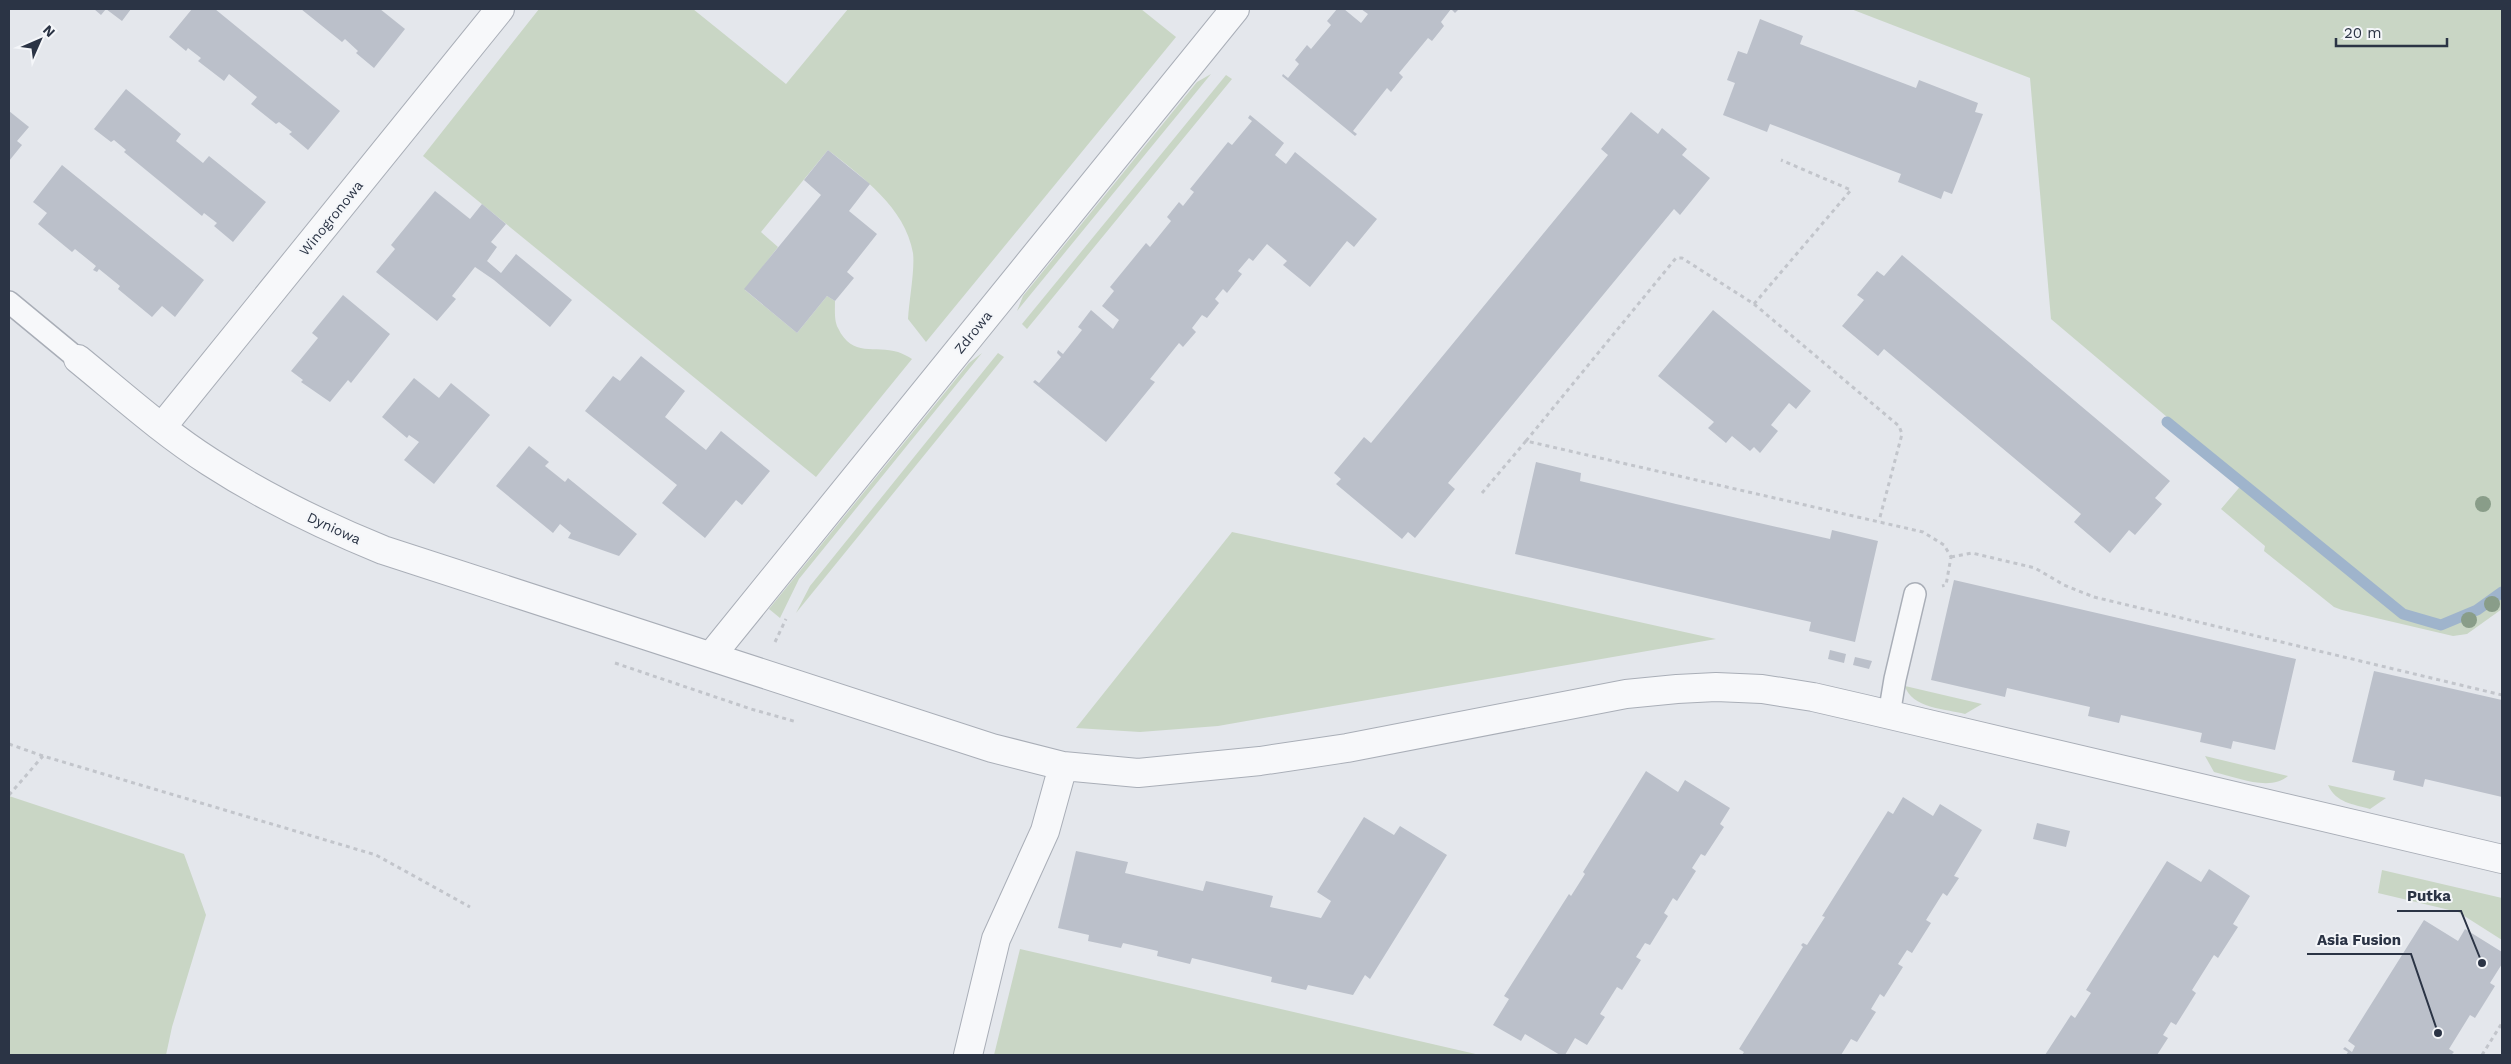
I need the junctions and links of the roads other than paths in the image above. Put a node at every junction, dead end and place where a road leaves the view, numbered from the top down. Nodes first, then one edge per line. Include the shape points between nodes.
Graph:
1 (500, 9) edge
2 (1235, 9) edge
3 (9, 302) edge
4 (78, 359) joint
5 (162, 427) junction
6 (1915, 594) road end
7 (710, 656) junction
8 (1889, 715) junction
9 (1063, 766) junction
10 (2502, 859) edge
11 (968, 1055) edge

1 - 5 street, Winogronowa
2 - 7 street, Zdrowa
3 - 4 lane, Dyniowa
4 - 5 street, Dyniowa
5 - 7 street, Dyniowa via 210,462 296,511 348,536
6 - 8 lane
7 - 9 street, Dyniowa via 992,748
8 - 9 street, Dyniowa via 1762,689 1677,689 1626,694 1357,746 1260,761 1138,773
8 - 10 street, Dyniowa
9 - 11 street via 1045,831 996,939

